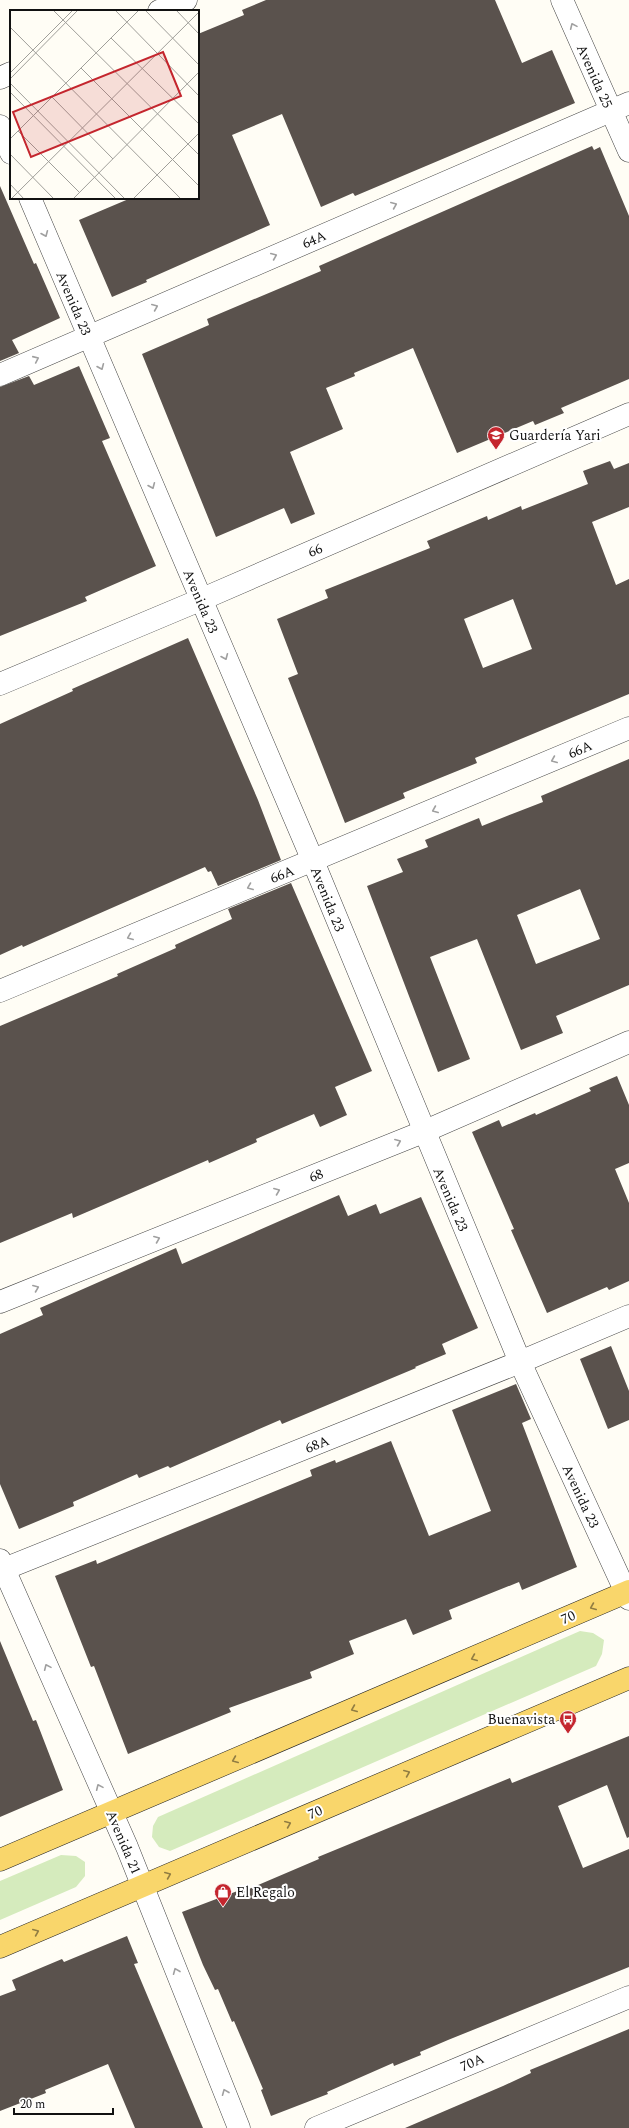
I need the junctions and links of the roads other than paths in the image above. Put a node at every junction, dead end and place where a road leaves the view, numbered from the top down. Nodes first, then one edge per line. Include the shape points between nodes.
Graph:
1 (186, 0) edge
2 (562, 0) edge
3 (161, 10) edge
4 (10, 73) edge
5 (0, 78) edge
6 (620, 107) edge
7 (0, 126) edge
8 (10, 151) edge
9 (629, 152) edge
10 (30, 199) edge
11 (88, 336) junction
12 (0, 375) edge
13 (629, 414) edge
14 (200, 600) junction
15 (0, 684) edge
16 (629, 728) edge
17 (313, 862) junction
18 (0, 991) edge
19 (629, 1042) edge
20 (423, 1132) junction
21 (0, 1302) edge
22 (629, 1316) edge
23 (520, 1362) junction
24 (2, 1564) edge
25 (628, 1594) edge
26 (629, 1678) edge
27 (111, 1813) junction
28 (0, 1860) edge
29 (142, 1886) junction
30 (0, 1947) edge
31 (629, 1997) edge
32 (239, 2128) edge
33 (316, 2128) edge

1 - 3 street
6 -> 2 street, Avenida 25
4 - 5 street
6 - 9 street, Avenida 25
11 -> 6 street, 64A
7 - 8 street
10 -> 11 street, Avenida 23
12 -> 11 street, 64A
11 -> 14 street, Avenida 23
13 - 14 street, 66
14 - 15 street, 66
14 -> 17 street, Avenida 23
16 -> 17 street, 66A
17 -> 18 street, 66A
17 - 20 street, Avenida 23
19 - 20 street, 68
21 -> 20 street, 68
20 - 23 street, Avenida 23
22 - 23 street, 68A
23 - 24 street, 68A
23 - 25 street, Avenida 23
27 -> 24 street, Avenida 21
25 -> 27 main road, 70
29 -> 26 main road, 70
27 - 28 main road, 70
27 - 29 street, Avenida 21
30 -> 29 main road, 70
32 -> 29 street, Avenida 21
31 - 33 street, 70A

